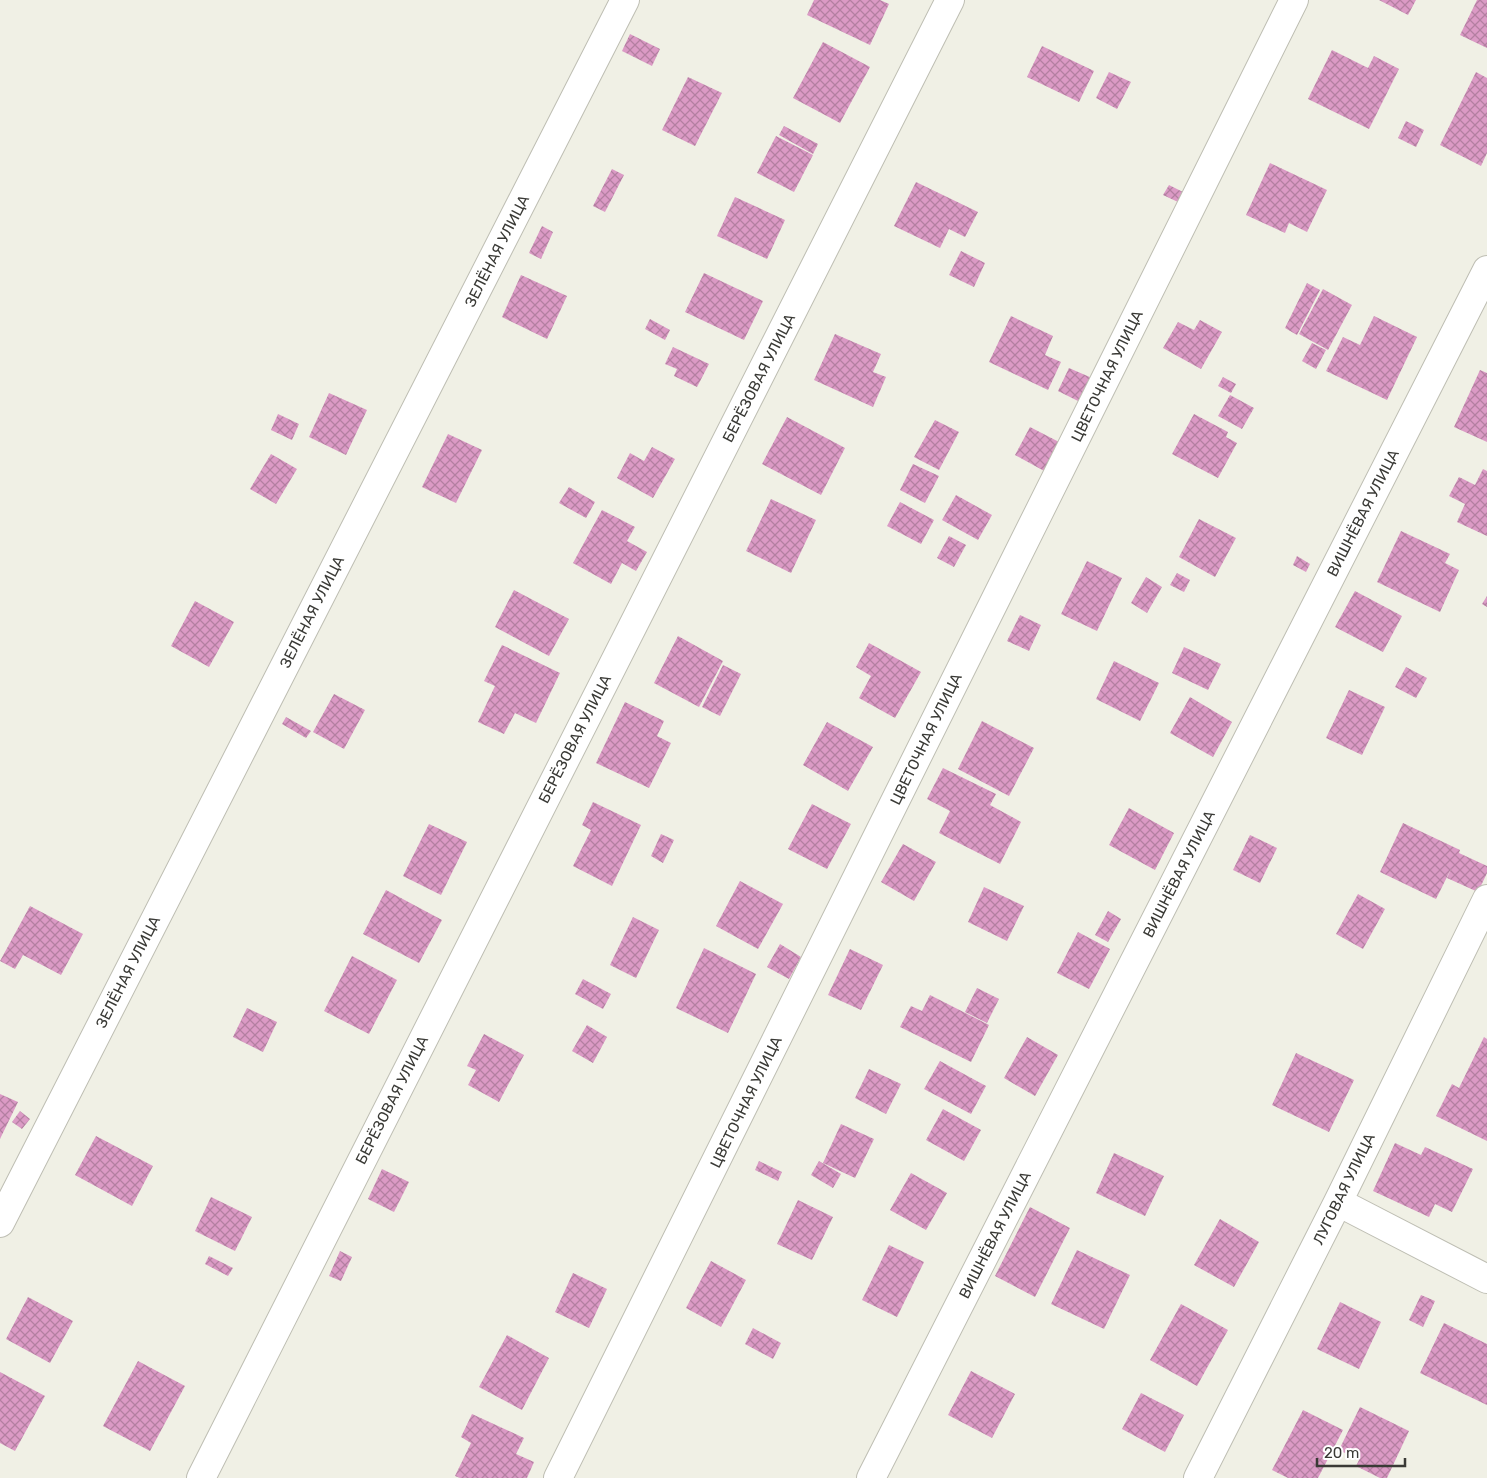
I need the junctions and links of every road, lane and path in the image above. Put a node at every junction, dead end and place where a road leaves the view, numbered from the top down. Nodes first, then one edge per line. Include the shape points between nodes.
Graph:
1 (625, 0) edge
2 (950, 0) edge
3 (1294, 0) edge
4 (1487, 270) edge
5 (1487, 899) edge
6 (1338, 1202) junction
7 (0, 1223) edge
8 (1487, 1280) edge
9 (1207, 1475) edge
10 (201, 1478) edge
11 (558, 1478) edge
12 (871, 1478) edge

1 - 7 street, ЗЕЛЁНАЯ УЛИЦА
2 - 10 street, БЕРЁЗОВАЯ УЛИЦА
3 - 11 street, ЦВЕТОЧНАЯ УЛИЦА
4 - 12 street, ВИШНЁВАЯ УЛИЦА
5 - 6 street, ЛУГОВАЯ УЛИЦА
6 - 8 street
6 - 9 street, ЛУГОВАЯ УЛИЦА

